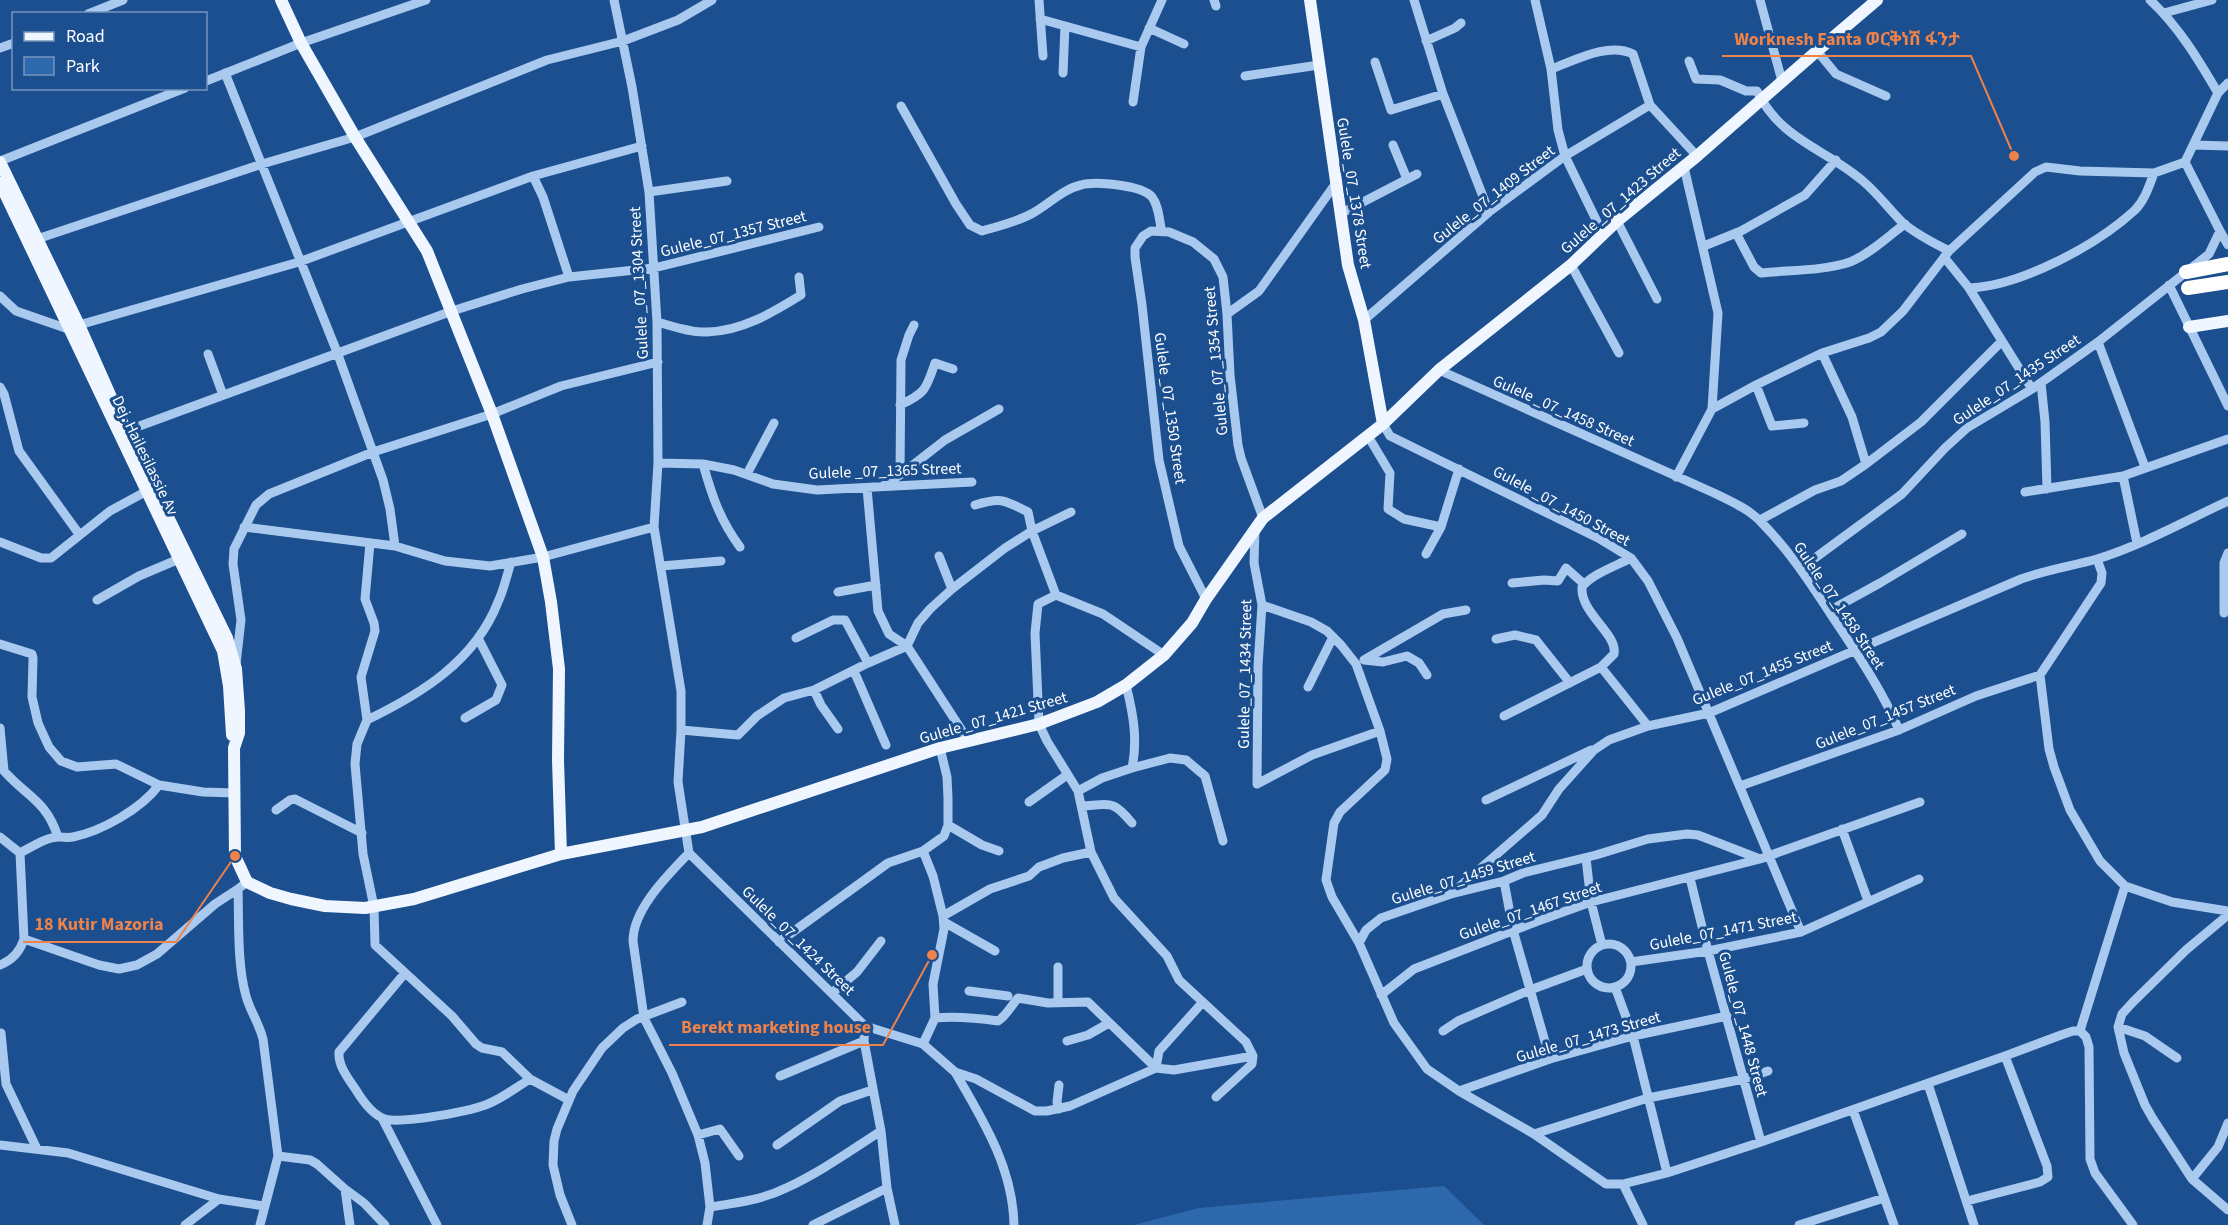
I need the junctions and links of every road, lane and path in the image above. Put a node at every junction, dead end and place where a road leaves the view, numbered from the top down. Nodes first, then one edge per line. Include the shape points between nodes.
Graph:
1 (123, 0) edge
2 (281, 0) edge
3 (426, 0) edge
4 (614, 0) edge
5 (712, 0) edge
6 (1162, 0) edge
7 (1310, 0) edge
8 (1414, 0) edge
9 (1535, 0) edge
10 (1760, 0) edge
11 (1877, 0) edge
12 (2150, 0) edge
13 (2212, 0) edge
14 (1036, 1) edge
15 (93, 12) edge
16 (2164, 14) junction
17 (1040, 19) junction
18 (1461, 23) dead end
19 (1065, 26) junction
20 (1149, 28) junction
21 (623, 41) junction
22 (1426, 41) junction
23 (301, 43) junction
24 (1184, 44) dead end
25 (1141, 47) junction
26 (1817, 51) junction
27 (1043, 56) dead end
28 (1689, 61) dead end
29 (1375, 62) dead end
30 (1319, 65) junction
31 (1551, 69) junction
32 (225, 73) junction
33 (1063, 73) dead end
34 (1245, 76) dead end
35 (207, 81) edge
36 (1782, 81) junction
37 (2228, 83) edge
38 (181, 90) edge
39 (2218, 93) junction
40 (1443, 94) junction
41 (1886, 96) dead end
42 (1761, 99) junction
43 (1133, 102) dead end
44 (1650, 105) junction
45 (901, 106) dead end
46 (355, 137) junction
47 (1394, 145) dead end
48 (2194, 145) junction
49 (642, 146) junction
50 (2228, 146) edge
51 (1565, 156) junction
52 (1697, 156) junction
53 (1836, 160) junction
54 (0, 161) edge
55 (2185, 162) junction
56 (262, 164) junction
57 (1684, 167) junction
58 (2154, 173) junction
59 (1417, 174) dead end
60 (533, 176) junction
61 (1407, 179) junction
62 (727, 181) dead end
63 (0, 183) edge
64 (1336, 183) junction
65 (649, 192) junction
66 (1489, 212) junction
67 (1340, 214) junction
68 (409, 221) junction
69 (1617, 221) junction
70 (1905, 224) junction
71 (819, 227) dead end
72 (2220, 231) junction
73 (1162, 232) junction
74 (1736, 233) junction
75 (1603, 234) junction
76 (37, 239) junction
77 (2228, 245) edge
78 (1704, 246) junction
79 (1947, 254) junction
80 (299, 262) junction
81 (2228, 264) edge
82 (1571, 265) junction
83 (654, 268) junction
84 (2186, 272) junction
85 (569, 277) junction
86 (799, 278) dead end
87 (2228, 282) edge
88 (1969, 288) junction
89 (2170, 288) junction
90 (2188, 288) joint
91 (0, 296) edge
92 (1657, 299) dead end
93 (452, 310) junction
94 (1227, 314) junction
95 (1364, 320) junction
96 (2228, 321) edge
97 (657, 322) junction
98 (914, 325) dead end
99 (73, 327) junction
100 (2189, 327) junction
101 (2002, 341) junction
102 (2098, 342) junction
103 (337, 352) junction
104 (1619, 353) dead end
105 (1822, 353) junction
106 (208, 354) dead end
107 (658, 362) junction
108 (953, 369) dead end
109 (1439, 370) junction
110 (2041, 383) junction
111 (1756, 385) junction
112 (0, 387) edge
113 (2032, 389) junction
114 (223, 395) junction
115 (900, 405) junction
116 (2228, 406) edge
117 (999, 409) dead end
118 (1712, 409) junction
119 (492, 414) junction
120 (774, 423) dead end
121 (1804, 423) dead end
122 (1383, 424) junction
123 (126, 431) junction
124 (1368, 436) junction
125 (2228, 439) edge
126 (373, 452) junction
127 (658, 463) junction
128 (703, 464) junction
129 (1866, 464) junction
130 (2145, 467) junction
131 (1459, 469) junction
132 (747, 474) junction
133 (900, 475) junction
134 (2123, 476) junction
135 (1676, 477) junction
136 (972, 482) dead end
137 (884, 485) junction
138 (867, 488) junction
139 (2048, 489) junction
140 (145, 492) junction
141 (2025, 492) dead end
142 (2228, 501) edge
143 (975, 504) dead end
144 (1071, 512) dead end
145 (1263, 518) junction
146 (1760, 520) junction
147 (244, 527) junction
148 (654, 527) junction
149 (1442, 527) junction
150 (1255, 529) junction
151 (1032, 531) junction
152 (79, 534) junction
153 (1962, 534) dead end
154 (0, 542) edge
155 (370, 543) junction
156 (2137, 543) junction
157 (395, 546) junction
158 (740, 547) dead end
159 (2228, 553) edge
160 (1426, 554) dead end
161 (939, 556) dead end
162 (543, 557) junction
163 (1631, 558) junction
164 (179, 559) junction
165 (2097, 559) junction
166 (721, 561) dead end
167 (511, 562) junction
168 (661, 566) junction
169 (1800, 569) junction
170 (1512, 583) dead end
171 (1584, 584) junction
172 (876, 585) junction
173 (952, 589) junction
174 (838, 592) dead end
175 (1056, 595) junction
176 (1206, 599) junction
177 (97, 600) dead end
178 (1262, 605) junction
179 (1466, 610) dead end
180 (1829, 611) junction
181 (2224, 614) dead end
182 (1333, 637) junction
183 (478, 638) junction
184 (796, 638) dead end
185 (1496, 639) dead end
186 (0, 644) edge
187 (907, 646) junction
188 (1855, 650) junction
189 (1164, 655) junction
190 (1360, 662) junction
191 (868, 663) junction
192 (1601, 667) junction
193 (236, 669) junction
194 (854, 671) junction
195 (1427, 675) dead end
196 (2040, 675) junction
197 (1570, 683) junction
198 (1126, 685) junction
199 (1308, 687) dead end
200 (814, 690) junction
201 (1709, 713) junction
202 (1504, 716) dead end
203 (465, 718) dead end
204 (367, 720) junction
205 (1039, 724) junction
206 (1648, 726) junction
207 (0, 728) edge
208 (838, 729) dead end
209 (681, 730) junction
210 (1899, 730) junction
211 (1380, 731) junction
212 (969, 740) junction
213 (886, 745) dead end
214 (234, 748) junction
215 (940, 748) junction
216 (1594, 750) junction
217 (1132, 768) junction
218 (1067, 775) junction
219 (159, 785) junction
220 (1740, 786) junction
221 (1078, 791) junction
222 (235, 793) junction
223 (1486, 800) dead end
224 (1029, 802) dead end
225 (1920, 802) dead end
226 (1082, 806) junction
227 (276, 810) dead end
228 (1132, 823) dead end
229 (948, 825) junction
230 (685, 829) junction
231 (1842, 830) junction
232 (362, 833) junction
233 (0, 837) edge
234 (58, 837) junction
235 (1223, 840) dead end
236 (999, 850) dead end
237 (923, 851) junction
238 (1090, 852) junction
239 (20, 853) junction
240 (689, 853) junction
241 (561, 854) junction
242 (1586, 858) junction
243 (1764, 858) junction
244 (1690, 878) junction
245 (1919, 879) dead end
246 (1504, 881) junction
247 (242, 885) junction
248 (2125, 886) junction
249 (1451, 894) junction
250 (1868, 901) junction
251 (1591, 902) junction
252 (374, 907) junction
253 (2228, 910) edge
254 (2228, 915) edge
255 (944, 919) junction
256 (1513, 930) junction
257 (1801, 932) junction
258 (24, 939) junction
259 (881, 941) dead end
260 (779, 942) junction
261 (1359, 943) junction
262 (1602, 945) junction
263 (995, 951) dead end
264 (1708, 951) junction
265 (1631, 962) junction
266 (0, 965) edge
267 (1058, 967) dead end
268 (1587, 969) junction
269 (405, 973) junction
270 (1615, 987) junction
271 (1530, 990) junction
272 (969, 991) dead end
273 (832, 993) junction
274 (1381, 995) junction
275 (682, 1002) dead end
276 (1058, 1002) junction
277 (1202, 1002) junction
278 (1009, 1008) junction
279 (1727, 1016) junction
280 (644, 1018) junction
281 (935, 1018) junction
282 (1109, 1023) junction
283 (865, 1026) junction
284 (2118, 1027) junction
285 (1443, 1031) dead end
286 (2080, 1031) junction
287 (1, 1033) edge
288 (1633, 1036) junction
289 (864, 1041) junction
290 (1067, 1041) dead end
291 (923, 1044) junction
292 (1253, 1056) junction
293 (2005, 1056) junction
294 (2177, 1058) dead end
295 (1550, 1059) junction
296 (1156, 1068) junction
297 (1768, 1071) dead end
298 (955, 1072) junction
299 (780, 1076) dead end
300 (530, 1078) junction
301 (1744, 1079) junction
302 (1928, 1084) junction
303 (1059, 1085) dead end
304 (872, 1090) junction
305 (1458, 1091) junction
306 (1215, 1097) dead end
307 (1648, 1098) junction
308 (569, 1100) junction
309 (1059, 1109) junction
310 (1853, 1110) junction
311 (382, 1118) junction
312 (2228, 1123) edge
313 (880, 1131) junction
314 (1534, 1134) junction
315 (698, 1135) junction
316 (1761, 1142) junction
317 (777, 1145) dead end
318 (0, 1146) edge
319 (37, 1149) junction
320 (278, 1156) junction
321 (739, 1156) dead end
322 (1667, 1173) junction
323 (2192, 1179) junction
324 (1623, 1184) junction
325 (887, 1188) junction
326 (345, 1189) junction
327 (1884, 1198) junction
328 (219, 1199) junction
329 (1967, 1201) junction
330 (264, 1206) junction
331 (710, 1207) junction
332 (2228, 1210) edge
333 (185, 1225) edge
334 (260, 1225) edge
335 (350, 1225) edge
336 (385, 1225) edge
337 (437, 1225) edge
338 (572, 1225) edge
339 (708, 1225) edge
340 (813, 1225) edge
341 (895, 1225) edge
342 (1014, 1225) edge
343 (1643, 1225) edge
344 (1799, 1225) edge
345 (1894, 1225) edge
346 (1974, 1225) edge
347 (2133, 1225) edge

1 - 15 street
2 - 23 main road
3 - 23 street
4 - 21 street, Gulele _07_1304 Street
5 - 21 street via 678,20
6 - 20 street
7 - 30 main road, Gulele _07_1378 Street
8 - 22 street
9 - 31 street
10 - 36 street
11 - 26 main road, Gulele _07_1423 Street
12 - 16 street
13 - 16 street
14 - 17 street
16 - 39 street via 2196,54
17 - 19 street
17 - 27 street
18 - 22 street
19 - 25 street
19 - 33 street
20 - 24 street
20 - 25 street
21 - 46 street via 547,60
21 - 49 street, Gulele _07_1304 Street
22 - 40 street
23 - 32 street
23 - 46 main road
25 - 43 street
26 - 36 main road, Gulele _07_1423 Street
26 - 41 street via 1836,74
28 - 42 street via 1696,79 1720,80 1746,91 1757,91
29 - 40 street via 1391,111
30 - 34 street
30 - 64 main road, Gulele _07_1378 Street
31 - 44 street via 1607,50 1622,49 1633,54
31 - 51 street
32 - 35 street
32 - 56 street
36 - 42 main road, Gulele _07_1423 Street
37 - 39 street
38 - 54 street
39 - 48 street
40 - 66 street
42 - 52 main road, Gulele _07_1423 Street
42 - 53 street via 1784,128
44 - 51 street, Gulele_07_1409 Street
44 - 52 street
45 - 73 street via 956,204 970,225 982,231 1032,213 1082,185 1124,186 1151,195
46 - 56 street
46 - 68 main road
47 - 61 street
48 - 50 street
48 - 55 street
49 - 60 street
49 - 65 street, Gulele _07_1304 Street
51 - 66 street, Gulele_07_1409 Street
51 - 75 street
52 - 57 main road, Gulele _07_1423 Street
53 - 70 street via 1865,182
53 - 74 street via 1805,195
54 - 76 main road
55 - 58 street
55 - 72 street
56 - 76 street
56 - 80 street
57 - 69 main road, Gulele _07_1423 Street
57 - 78 street
58 - 79 street via 2046,167 2018,186
58 - 88 street via 2135,209 2092,242 2027,275
59 - 61 street
60 - 68 street
60 - 85 street
61 - 67 street
62 - 65 street
63 - 99 main road, Dej. Hailesilassie Av
64 - 67 main road, Gulele _07_1378 Street
64 - 94 street via 1259,291
65 - 83 street, Gulele _07_1304 Street
66 - 95 street, Gulele_07_1409 Street
67 - 95 main road, Gulele _07_1378 Street via 1348,265
68 - 80 street
68 - 93 main road via 427,251
69 - 75 main road, Gulele _07_1423 Street
69 - 92 street
70 - 74 street via 1852,261 1761,273
70 - 79 street
71 - 83 street, Gulele_07_1357 Street
72 - 77 street
72 - 84 street, Gulele_07_1435 Street via 2209,254
73 - 94 street, Gulele_07_1354 Street via 1193,242 1214,259 1223,277
73 - 176 street, Gulele _07_1350 Street via 1151,231 1135,248 1152,404 1159,460 1179,546
74 - 78 street
75 - 82 main road, Gulele _07_1423 Street
76 - 99 main road
78 - 118 street via 1718,313
79 - 88 street
79 - 105 street via 1903,311 1881,332
80 - 99 street
80 - 103 street
81 - 84 highway
82 - 104 street
82 - 109 main road, Gulele _07_1423 Street
83 - 85 street, Gulele_07_1357 Street
83 - 97 street, Gulele _07_1304 Street
84 - 89 street, Gulele_07_1435 Street
85 - 93 street, Gulele_07_1357 Street
86 - 97 street via 801,295 736,328 705,333
87 - 90 highway
88 - 101 street
89 - 90 street
89 - 100 street
89 - 102 street, Gulele_07_1435 Street
91 - 99 street via 16,311
93 - 103 street, Gulele_07_1357 Street
93 - 119 main road
94 - 145 street, Gulele_07_1354 Street via 1238,445
95 - 122 main road, Gulele _07_1378 Street
96 - 100 main road
97 - 107 street, Gulele _07_1304 Street
98 - 115 street via 901,360
99 - 123 main road
99 - 140 main road, Dej. Hailesilassie Av
100 - 116 street
101 - 113 street
101 - 129 street via 1921,422
102 - 110 street, Gulele_07_1435 Street
102 - 130 street
103 - 114 street, Gulele_07_1357 Street
103 - 126 street
105 - 111 street
105 - 129 street via 1851,417
106 - 114 street
107 - 119 street via 561,387
107 - 127 street, Gulele _07_1304 Street
108 - 115 street via 935,363 919,396
109 - 122 main road, Gulele _07_1423 Street
109 - 135 street, Gulele _07_1458 Street
110 - 113 street, Gulele_07_1435 Street
110 - 139 street
111 - 118 street
111 - 121 street via 1772,426
112 - 152 street via 19,451
113 - 169 street, Gulele_07_1435 Street via 1967,428 1902,494
114 - 123 street, Gulele_07_1357 Street
115 - 133 street
117 - 133 street via 945,440
118 - 135 street
119 - 126 street
119 - 162 main road
120 - 132 street
122 - 124 main road, Gulele _07_1421 Street
122 - 131 street, Gulele _07_1450 Street via 1390,436
123 - 193 main road via 227,638
124 - 145 main road, Gulele _07_1421 Street
124 - 149 street via 1390,473 1388,509 1404,519
125 - 130 street
126 - 147 street via 269,494 255,505
126 - 157 street via 388,493
127 - 128 street, Gulele _07_1365 Street
127 - 148 street, Gulele _07_1304 Street
128 - 132 street, Gulele _07_1365 Street
128 - 158 street via 711,495
129 - 146 street via 1841,481 1815,490
130 - 134 street
131 - 149 street
131 - 163 street, Gulele _07_1450 Street via 1599,538
132 - 138 street, Gulele _07_1365 Street via 785,486 817,490
133 - 137 street
134 - 139 street
134 - 156 street
135 - 146 street, Gulele_07_1458 Street via 1736,504
136 - 137 street, Gulele _07_1365 Street
137 - 138 street, Gulele _07_1365 Street
138 - 172 street
139 - 141 street
140 - 152 street
140 - 164 main road, Dej. Hailesilassie Av
142 - 156 street, Gulele_07_1455 Street
143 - 151 street via 1005,500 1028,512
144 - 151 street
145 - 150 main road, Gulele _07_1421 Street
146 - 169 street, Gulele_07_1458 Street
147 - 155 street
147 - 193 street via 233,556 241,611
148 - 162 street
148 - 168 street, Gulele _07_1304 Street
149 - 160 street
150 - 176 main road, Gulele _07_1421 Street
150 - 178 street, Gulele_07_1434 Street via 1254,563
151 - 173 street
151 - 175 street
152 - 154 street via 51,558
153 - 180 street
155 - 157 street
155 - 204 street via 365,599 375,632 362,677
156 - 165 street, Gulele_07_1455 Street
157 - 167 street via 466,564 490,566
159 - 181 street via 2224,562
161 - 173 street
162 - 167 street
162 - 241 main road via 559,669
163 - 171 street
163 - 201 street, Gulele _07_1450 Street via 1648,581 1677,638
164 - 177 street
164 - 214 main road, Dej. Hailesilassie Av via 223,651
165 - 188 street, Gulele_07_1455 Street via 2030,576
165 - 196 street via 2101,583
166 - 168 street
167 - 183 street via 498,603
168 - 209 street, Gulele _07_1304 Street via 681,691
169 - 180 street, Gulele_07_1458 Street
170 - 171 street via 1558,582 1566,568
171 - 192 street via 1584,604 1614,645 1615,650
172 - 174 street
172 - 187 street via 878,611 889,634
173 - 187 street via 918,623
175 - 189 street via 1103,614
175 - 205 street via 1038,604 1035,633
176 - 189 main road, Gulele _07_1421 Street via 1192,623
178 - 182 street via 1311,622
178 - 211 street, Gulele_07_1434 Street via 1257,784 1312,755
179 - 190 street via 1443,614
180 - 188 street, Gulele_07_1458 Street
182 - 190 street
182 - 199 street
183 - 203 street via 502,685 496,700
183 - 204 street via 465,656 430,685
184 - 191 street via 833,620 845,620
185 - 197 street via 1515,635 1536,640
186 - 219 street via 32,654 32,697 38,723 49,747 62,761 77,767 121,765
187 - 191 street
187 - 212 street
188 - 201 street, Gulele_07_1455 Street
188 - 210 street, Gulele_07_1458 Street via 1887,700
189 - 198 main road, Gulele _07_1421 Street
190 - 195 street via 1407,656 1419,663
190 - 211 street
191 - 194 street
192 - 197 street
192 - 206 street
193 - 214 main road via 239,733
194 - 200 street
194 - 213 street
196 - 210 street, Gulele_07_1457 Street via 1976,696
196 - 248 street via 2049,749 2070,810 2100,861
197 - 202 street
198 - 205 main road, Gulele _07_1421 Street via 1097,702
198 - 217 street via 1134,718
200 - 208 street
200 - 209 street via 767,709 738,735
201 - 206 street, Gulele_07_1455 Street
201 - 220 street, Gulele _07_1450 Street
204 - 232 street via 355,756
205 - 212 main road, Gulele _07_1421 Street
205 - 218 street
206 - 216 street, Gulele_07_1455 Street via 1609,740
207 - 234 street via 4,771 43,807
209 - 230 street, Gulele _07_1304 Street via 678,782
210 - 220 street, Gulele_07_1457 Street
211 - 261 street via 1387,759 1385,770 1340,812 1334,823 1326,880
212 - 215 main road, Gulele _07_1421 Street
214 - 222 main road
215 - 229 street via 947,777
215 - 230 main road, Gulele _07_1421 Street via 702,827
216 - 223 street
216 - 249 street, Gulele_07_1455 Street via 1558,789 1542,815
217 - 221 street
217 - 235 street via 1170,758 1186,760 1205,776
218 - 221 street
218 - 224 street
219 - 222 street
219 - 234 street via 137,807 94,831
220 - 243 street, Gulele _07_1450 Street
221 - 226 street
222 - 247 main road via 235,856
225 - 231 street, Gulele_07_1467 Street
226 - 228 street via 1111,803
226 - 238 street
227 - 232 street via 296,799
229 - 236 street
229 - 237 street via 944,836
230 - 240 street
230 - 241 main road, Gulele _07_1421 Street
231 - 243 street, Gulele_07_1467 Street
231 - 250 street
232 - 252 street
233 - 239 street
234 - 239 street
237 - 255 street
237 - 260 street via 888,863
238 - 255 street via 1039,867 1029,876 990,889
238 - 277 street via 1114,898 1161,949 1179,980
239 - 258 street
240 - 260 street, Gulele_07_1424 Street
240 - 280 street via 661,883 633,929
241 - 252 main road, Gulele _07_1421 Street via 414,899
242 - 243 street, Gulele_07_1459 Street via 1648,839 1687,834
242 - 246 street, Gulele_07_1459 Street
242 - 251 street
243 - 244 street, Gulele_07_1467 Street
243 - 257 street, Gulele _07_1450 Street
244 - 251 street, Gulele_07_1467 Street
244 - 264 street, Gulele_07_1448 Street
245 - 250 street, Gulele_07_1471 Street
246 - 249 street, Gulele_07_1459 Street
246 - 256 street
247 - 252 main road, Gulele _07_1421 Street via 325,906
247 - 258 street via 157,954 137,965 119,969 99,965
247 - 320 street via 244,984 263,1039
248 - 253 street via 2172,902
248 - 286 street
249 - 261 street, Gulele_07_1459 Street via 1381,918 1366,930
250 - 257 street, Gulele_07_1471 Street
251 - 256 street, Gulele_07_1467 Street
251 - 262 street
252 - 269 street via 375,945
254 - 284 street via 2133,1002 2122,1014
255 - 263 street
255 - 281 street via 933,984
256 - 271 street
256 - 274 street, Gulele_07_1467 Street via 1414,969
257 - 264 street, Gulele_07_1471 Street
258 - 266 street via 16,956
259 - 273 street via 857,972
260 - 273 street, Gulele_07_1424 Street
261 - 274 street
262 - 265 street via 1624,949
262 - 268 street via 1590,955
264 - 265 street, Gulele_07_1471 Street
264 - 279 street, Gulele_07_1448 Street
265 - 270 street via 1629,976
267 - 276 street
268 - 270 street via 1599,986
268 - 271 street
269 - 300 street via 476,1044 502,1052
269 - 311 street via 339,1052 340,1064 363,1101
270 - 288 street
271 - 285 street
271 - 295 street
272 - 278 street via 1007,993
273 - 283 street, Gulele_07_1424 Street
274 - 305 street via 1394,1023 1427,1069
275 - 280 street
276 - 278 street via 1018,998
276 - 282 street via 1088,1002
277 - 292 street via 1246,1042
277 - 296 street via 1159,1051
278 - 281 street via 998,1021
279 - 288 street, Gulele_07_1473 Street
279 - 301 street, Gulele_07_1448 Street
280 - 308 street via 634,1020 602,1048
280 - 315 street
281 - 291 street
282 - 290 street
282 - 296 street
283 - 289 street
283 - 291 street
284 - 294 street via 2145,1036
284 - 323 street via 2145,1105
286 - 293 street
286 - 347 street via 2089,1047 2090,1159 2095,1173
287 - 319 street via 6,1084
288 - 295 street, Gulele_07_1473 Street
288 - 307 street
289 - 299 street
289 - 304 street
291 - 298 street
292 - 296 street via 1174,1070
292 - 306 street via 1252,1064
293 - 302 street
293 - 329 street via 2048,1177
295 - 305 street, Gulele_07_1473 Street
296 - 309 street
297 - 301 street
298 - 309 street via 1035,1111
298 - 342 street via 983,1120 1005,1170
300 - 308 street
300 - 311 street via 491,1103 474,1108 393,1120
301 - 307 street
301 - 316 street, Gulele_07_1448 Street
302 - 310 street
302 - 329 street
303 - 309 street
304 - 313 street
304 - 317 street via 840,1101
305 - 314 street
307 - 314 street
307 - 322 street
308 - 338 street via 554,1141 553,1165
310 - 316 street
310 - 327 street
311 - 337 street
312 - 323 street via 2218,1147
313 - 325 street
313 - 331 street via 785,1189
314 - 324 street via 1606,1184
315 - 321 street via 720,1129
315 - 331 street
316 - 322 street
318 - 319 street
319 - 328 street via 68,1153
320 - 326 street via 310,1160
320 - 330 street
322 - 324 street
323 - 332 street
324 - 343 street
325 - 340 street
325 - 341 street
326 - 335 street
326 - 336 street
327 - 344 street
327 - 345 street
328 - 330 street
328 - 333 street
329 - 346 street
330 - 334 street
331 - 339 street

